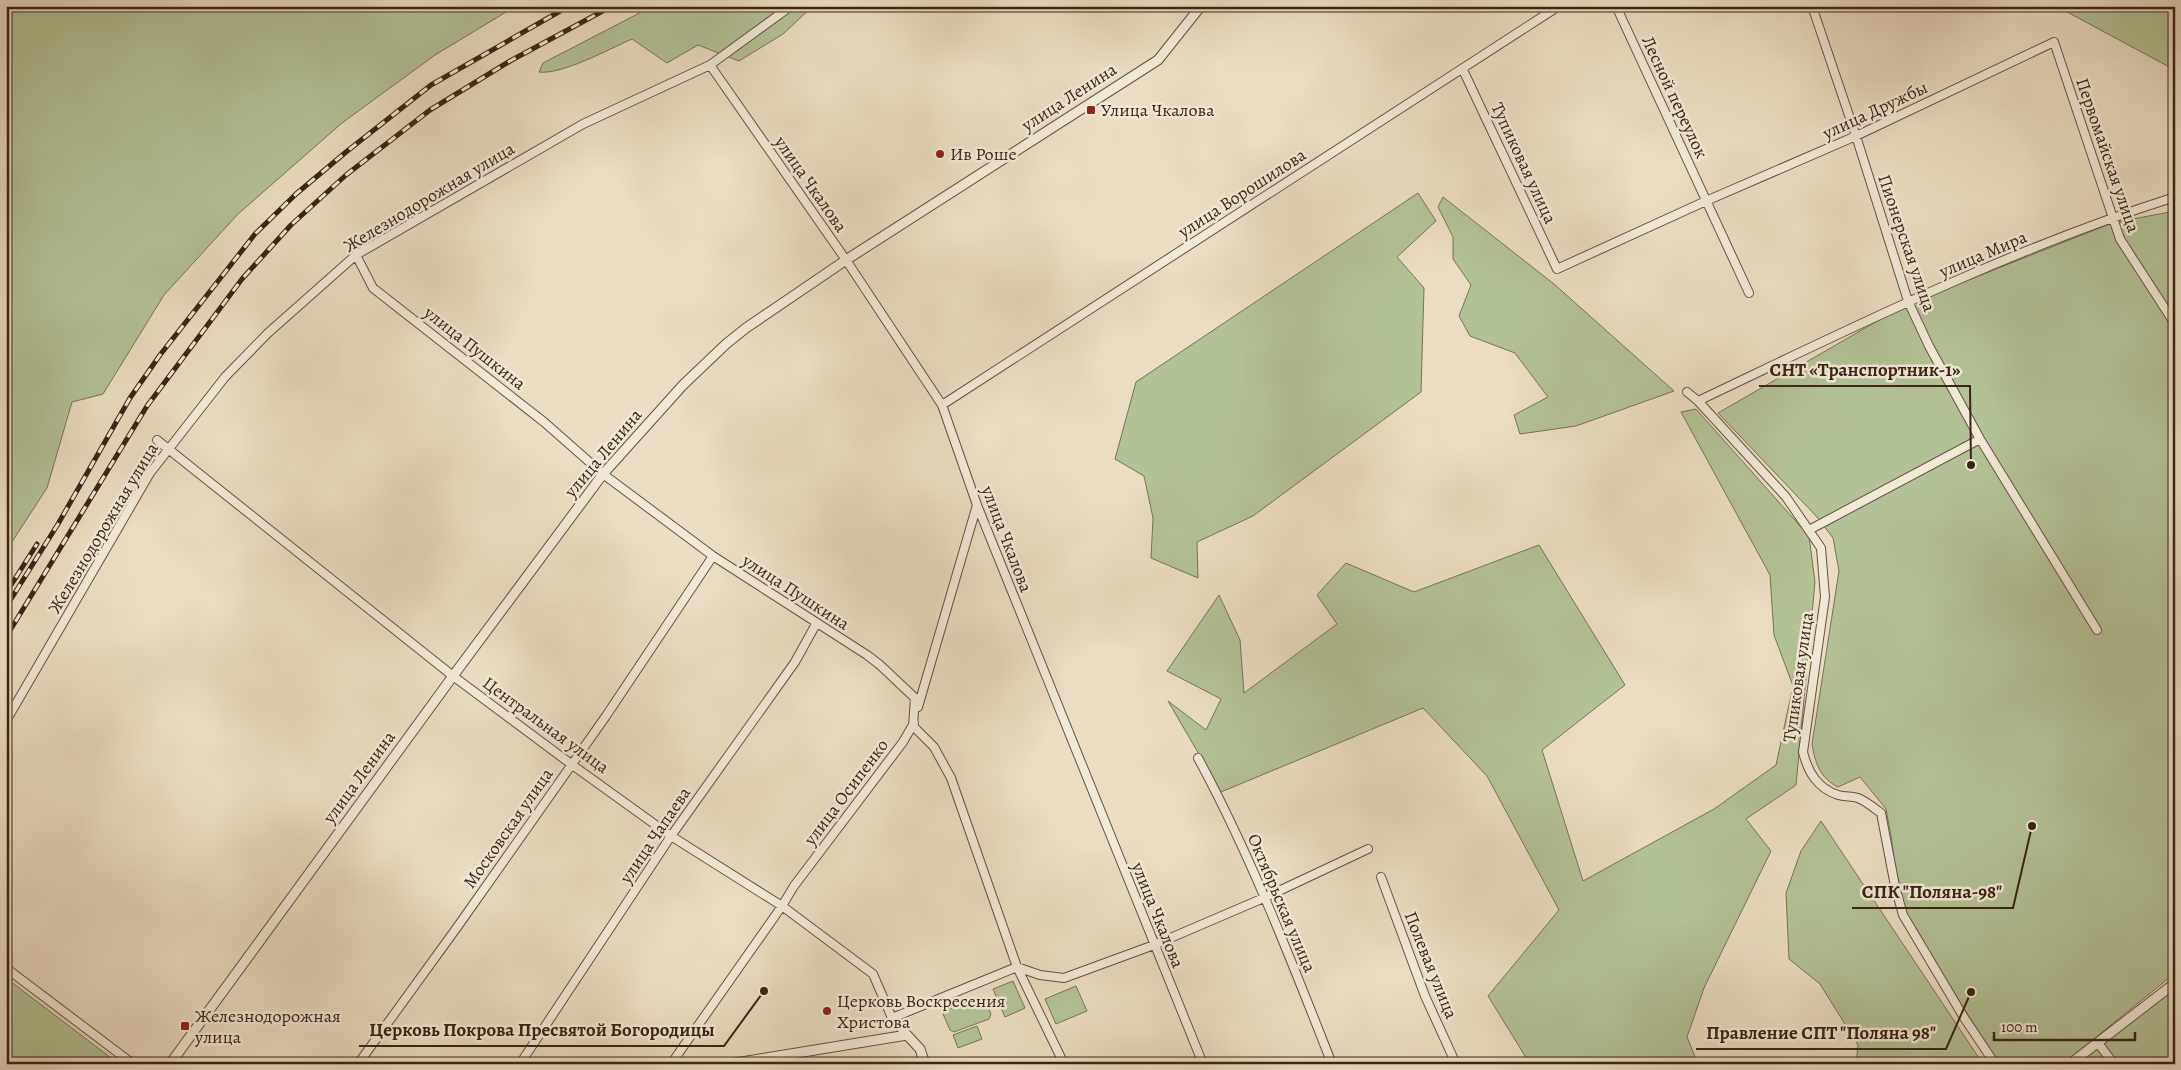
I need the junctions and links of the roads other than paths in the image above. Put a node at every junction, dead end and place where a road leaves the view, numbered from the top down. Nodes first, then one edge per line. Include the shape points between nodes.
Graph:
1 (791, 6) edge
2 (1201, 6) edge
3 (1559, 6) edge
4 (1616, 6) edge
5 (1812, 6) edge
6 (2054, 42) joint
7 (710, 65) junction
8 (1463, 70) junction
9 (1856, 136) junction
10 (2175, 197) edge
11 (1706, 200) junction
12 (2113, 216) junction
13 (356, 255) junction
14 (846, 260) junction
15 (1557, 269) joint
16 (1749, 294) dead end
17 (1908, 301) junction
18 (2175, 324) edge
19 (1687, 392) dead end
20 (1698, 401) junction
21 (942, 405) junction
22 (1980, 438) junction
23 (157, 440) dead end
24 (167, 450) junction
25 (603, 474) junction
26 (977, 505) junction
27 (1809, 530) junction
28 (713, 556) junction
29 (816, 624) junction
30 (2097, 630) dead end
31 (453, 676) junction
32 (6, 721) edge
33 (913, 726) junction
34 (1198, 758) dead end
35 (571, 764) junction
36 (672, 836) junction
37 (1368, 849) dead end
38 (1381, 877) dead end
39 (1266, 897) junction
40 (782, 906) junction
41 (1154, 946) junction
42 (1017, 967) junction
43 (6, 968) edge
44 (2175, 982) edge
45 (892, 1018) junction
46 (908, 1035) junction
47 (2098, 1043) junction
48 (778, 1060) edge
49 (133, 1064) edge
50 (170, 1064) edge
51 (358, 1064) edge
52 (520, 1064) edge
53 (671, 1064) edge
54 (729, 1064) edge
55 (925, 1064) edge
56 (1064, 1064) edge
57 (1202, 1064) edge
58 (1332, 1064) edge
59 (1456, 1064) edge
60 (1995, 1064) edge
61 (2070, 1064) edge
62 (2114, 1064) edge

1 - 7 street, Железнодорожная улица
2 - 14 street, улица Ленина via 1158,60
3 - 8 street, улица Ворошилова
4 - 11 street, Лесной переулок
5 - 9 street, Пионерская улица
6 - 9 street, улица Дружбы
6 - 12 street, Первомайская улица
7 - 13 street, Железнодорожная улица via 583,124
7 - 14 street, улица Чкалова
8 - 15 street, Тупиковая улица
8 - 21 street, улица Ворошилова
9 - 11 street, улица Дружбы
9 - 17 street, Пионерская улица
10 - 12 street, улица Мира
11 - 15 street, улица Дружбы
11 - 16 street, Лесной переулок
12 - 17 street, улица Мира
12 - 18 street, Первомайская улица via 2120,239
13 - 24 street, Железнодорожная улица via 224,377
13 - 25 street, улица Пушкина via 373,288 544,422
14 - 21 street, улица Чкалова
14 - 25 street, улица Ленина via 726,344 683,384
17 - 20 street, улица Мира
17 - 22 street, Пионерская улица
19 - 20 street, Тупиковая улица
20 - 27 street, Тупиковая улица via 1786,497
21 - 26 street, улица Чкалова
22 - 27 street
22 - 30 street, Пионерская улица
23 - 24 street, Центральная улица
24 - 31 street, Центральная улица
24 - 32 street, Железнодорожная улица via 150,473
25 - 28 street, улица Пушкина
25 - 31 street, улица Ленина
26 - 33 street, улица Осипенко
26 - 41 street, улица Чкалова
27 - 60 street, Тупиковая улица via 1821,548 1825,597 1803,752 1808,770 1826,789 1838,795 1858,798 1881,813 1903,915
28 - 29 street, улица Пушкина
28 - 35 street, Московская улица
29 - 33 street, улица Пушкина via 867,655 909,691 915,698
29 - 36 street, улица Чапаева via 795,662
31 - 35 street, Центральная улица
31 - 50 street, улица Ленина
33 - 40 street, улица Осипенко
33 - 42 street via 934,748 951,778
34 - 39 street, Октябрьская улица
35 - 36 street, Центральная улица
35 - 51 street, Московская улица
36 - 40 street, Центральная улица
36 - 52 street, улица Чапаева
37 - 39 street
38 - 59 street, Полевая улица via 1425,996
39 - 41 street
39 - 58 street, Октябрьская улица
40 - 45 street, Центральная улица via 873,974
40 - 53 street, улица Осипенко
41 - 42 street via 1064,978 1040,975
41 - 57 street, улица Чкалова
42 - 45 street
42 - 56 street
43 - 49 street
44 - 47 street
45 - 46 street, Центральная улица
46 - 48 street
46 - 55 street, Центральная улица via 920,1049
47 - 61 street
47 - 62 street
48 - 54 street

